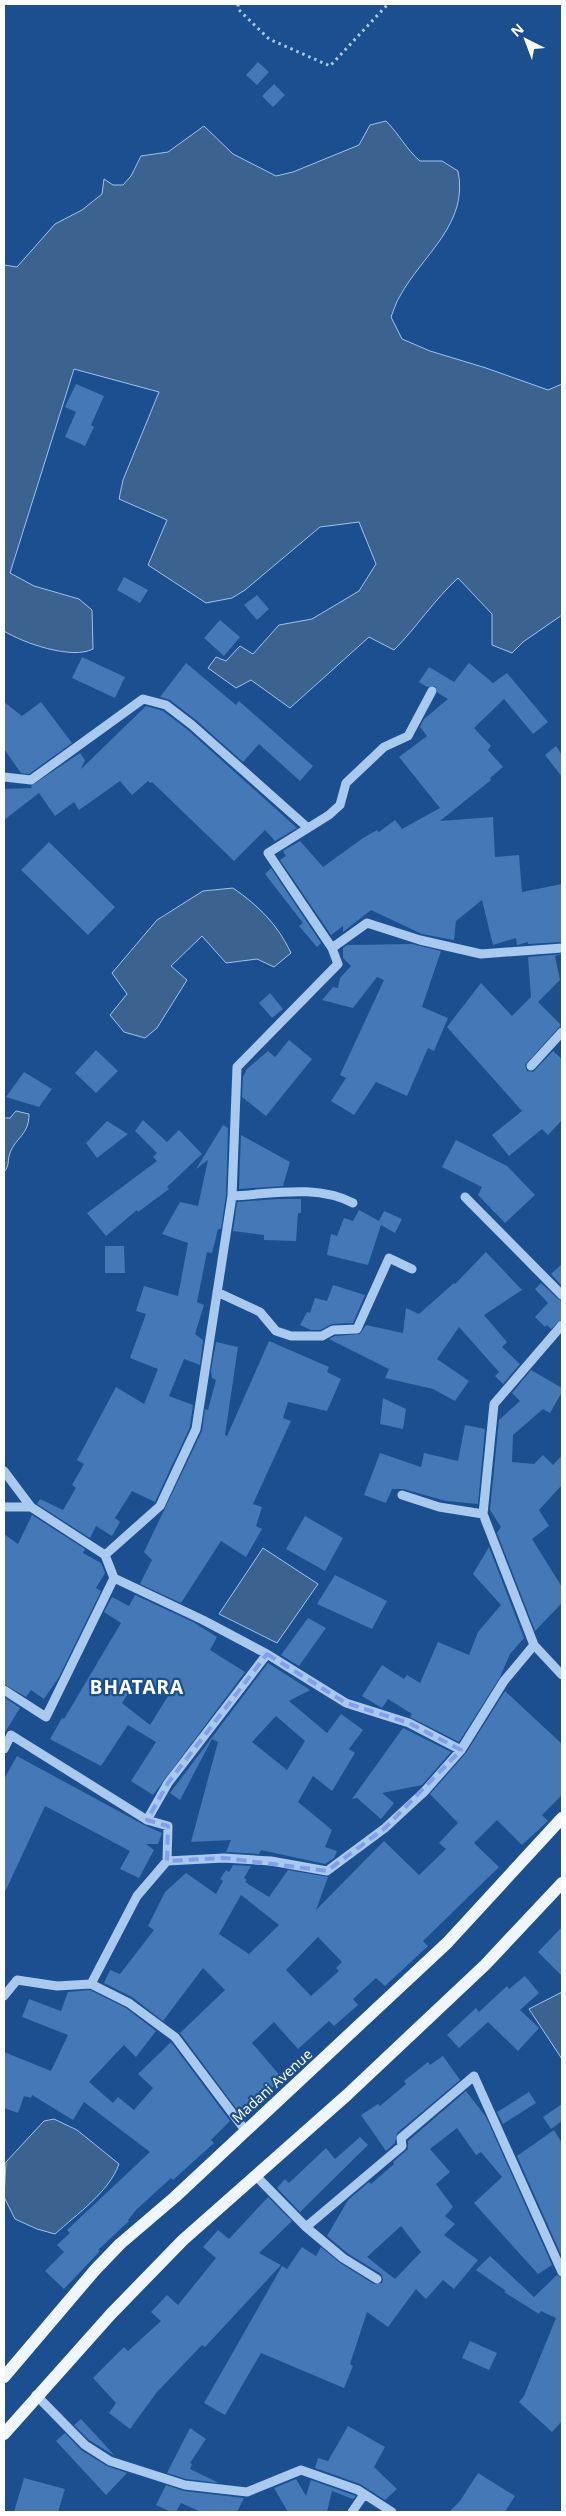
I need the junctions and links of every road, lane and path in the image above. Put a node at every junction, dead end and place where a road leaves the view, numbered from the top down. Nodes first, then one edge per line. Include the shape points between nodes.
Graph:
1 (238, 4) edge
2 (388, 4) edge
3 (432, 691) dead end
4 (4, 778) edge
5 (308, 828) junction
6 (332, 948) junction
7 (562, 948) edge
8 (562, 1032) edge
9 (531, 1066) dead end
10 (232, 1196) junction
11 (465, 1196) dead end
12 (353, 1203) dead end
13 (412, 1269) dead end
14 (217, 1292) junction
15 (562, 1295) edge
16 (562, 1326) edge
17 (4, 1471) edge
18 (402, 1495) dead end
19 (4, 1507) edge
20 (31, 1507) junction
21 (483, 1514) junction
22 (105, 1555) junction
23 (114, 1578) junction
24 (534, 1645) junction
25 (267, 1654) junction
26 (562, 1675) edge
27 (4, 1690) edge
28 (4, 1749) edge
29 (461, 1750) junction
30 (562, 1818) edge
31 (147, 1820) junction
32 (167, 1861) junction
33 (562, 1882) edge
34 (91, 1984) junction
35 (4, 1996) edge
36 (245, 2130) junction
37 (255, 2175) junction
38 (306, 2227) junction
39 (562, 2272) edge
40 (378, 2279) dead end
41 (4, 2377) edge
42 (36, 2396) junction
43 (4, 2434) edge
44 (361, 2492) junction
45 (352, 2512) edge
46 (392, 2512) edge

1 - 2 path via 238,9 269,39 330,66
3 - 5 street via 408,736 384,747 346,783 340,805
4 - 5 street via 30,780 143,699 166,705 192,725
5 - 6 street via 268,853
6 - 7 street via 367,923 481,954
6 - 10 street via 338,964 238,1067
8 - 9 street
10 - 12 street via 309,1192 337,1194
10 - 14 street
11 - 15 street
13 - 14 street via 389,1258 357,1329 333,1330 322,1336 291,1336 276,1331 260,1312
14 - 22 street via 196,1430 160,1506
16 - 21 street via 494,1404
17 - 20 street
18 - 21 street via 439,1507
19 - 20 street
20 - 22 street
21 - 24 street
22 - 23 street
23 - 25 street
23 - 27 street via 46,1717
24 - 26 street
24 - 29 street via 504,1681
25 - 29 street via 346,1702 409,1723
25 - 31 street via 168,1784
28 - 31 street via 11,1735
29 - 32 street via 386,1828 327,1871 271,1861 224,1858
30 - 36 main road, Madani Avenue via 447,1943
31 - 32 street via 168,1826
32 - 34 street via 137,1896
33 - 37 main road via 470,1979 347,2095
34 - 35 street via 57,1986 17,1980
34 - 36 street via 129,2003 176,2037
36 - 41 main road, Madani Avenue via 114,2250
37 - 38 street
37 - 42 main road via 183,2240
38 - 39 street via 402,2146 401,2138 474,2076
38 - 40 street via 343,2258
42 - 43 main road
42 - 44 street via 85,2445 110,2461 185,2485 247,2492 301,2470
44 - 45 street via 363,2496
44 - 46 street

